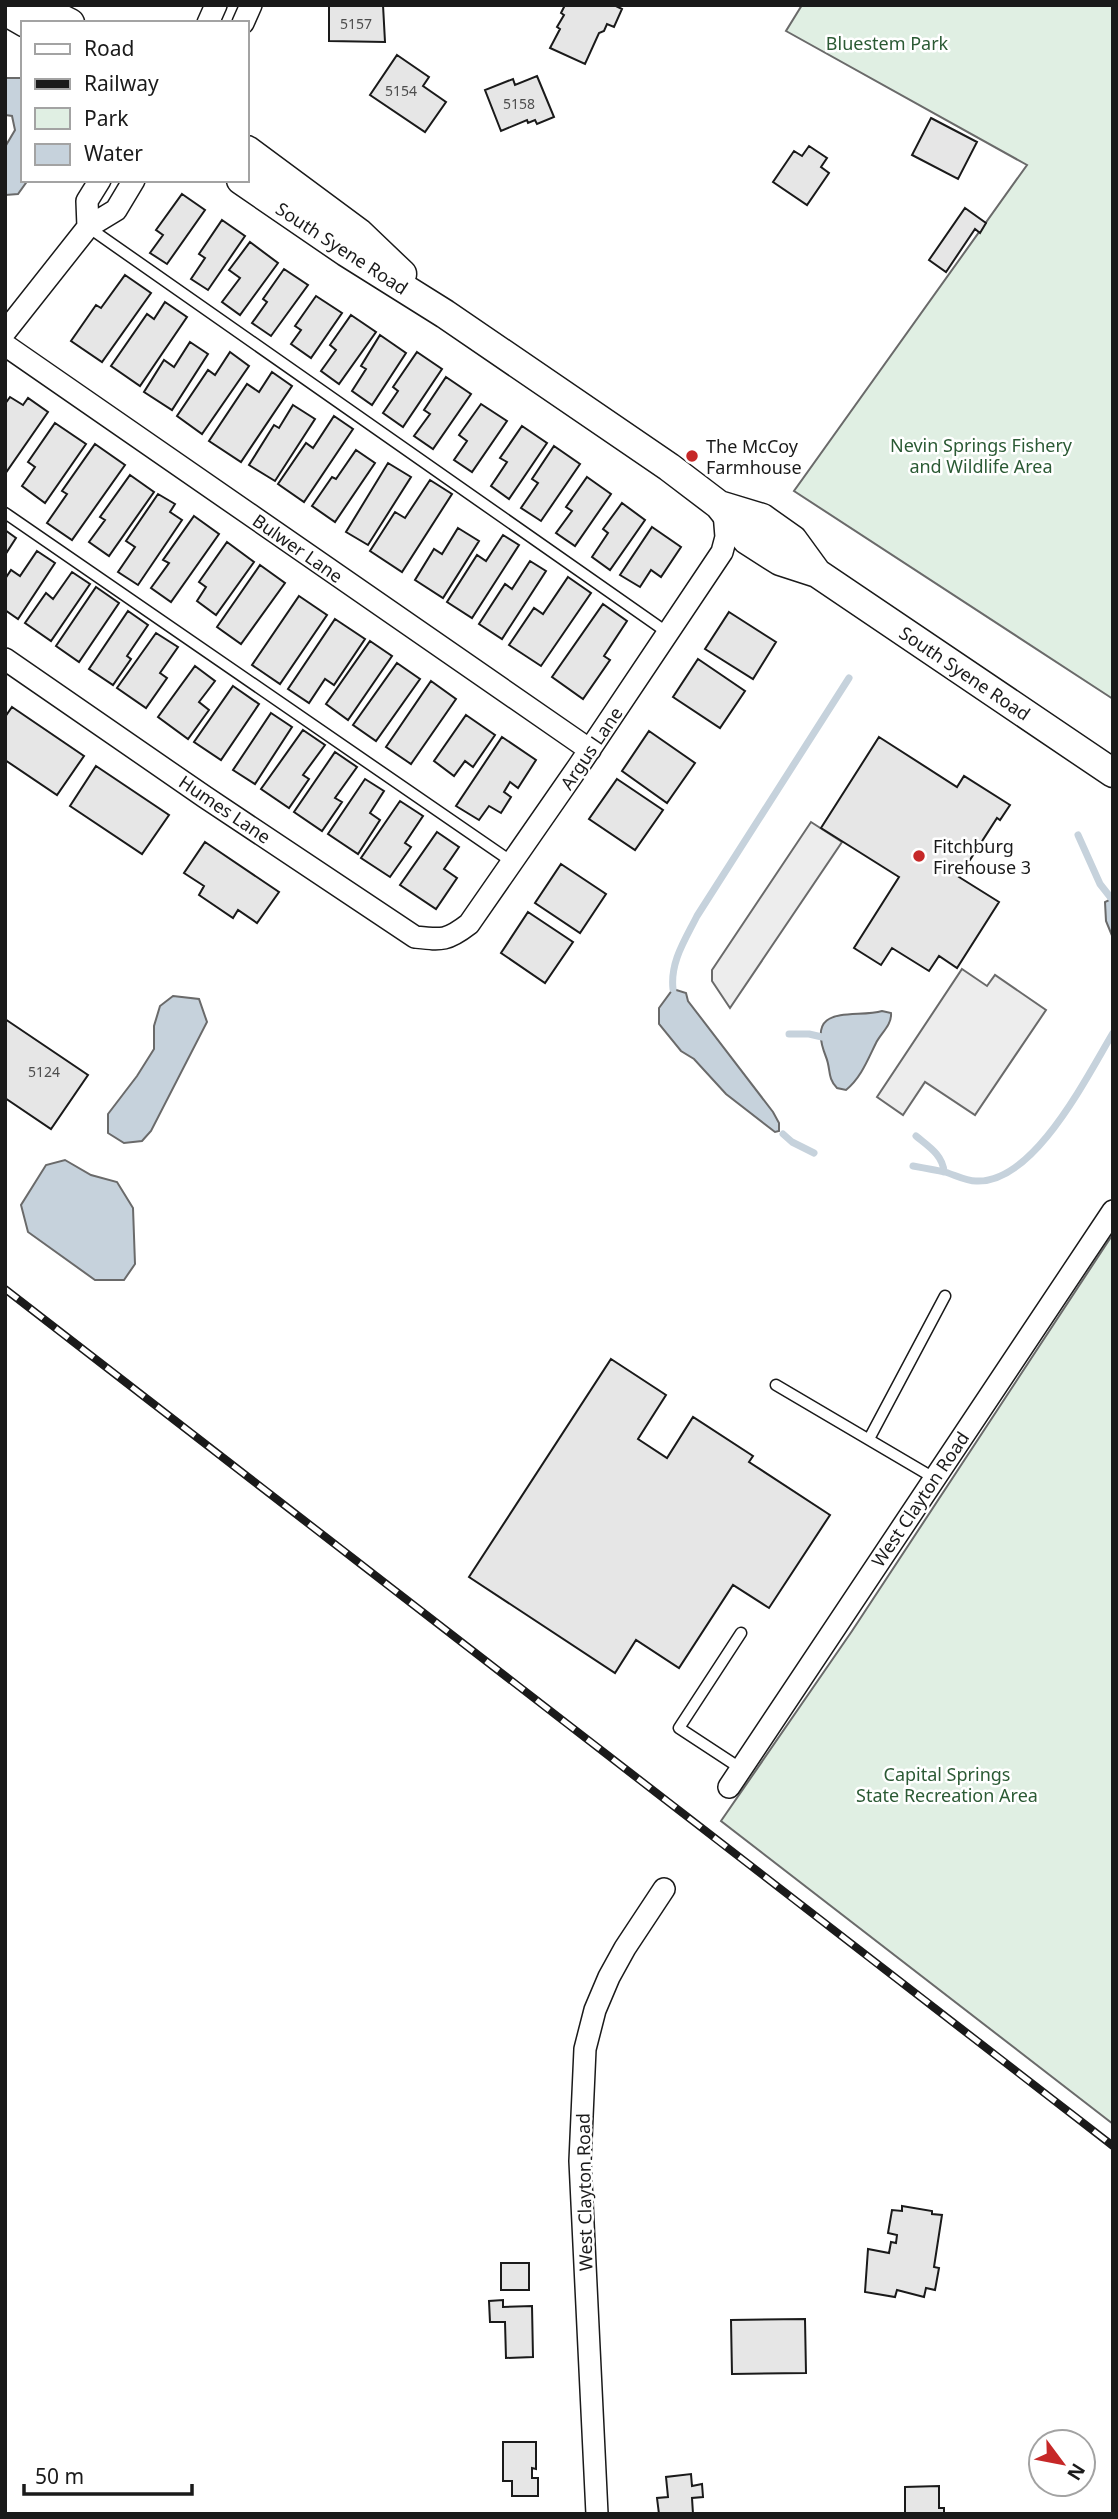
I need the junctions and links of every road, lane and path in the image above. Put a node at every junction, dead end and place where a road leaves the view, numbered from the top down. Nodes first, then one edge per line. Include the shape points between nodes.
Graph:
1 (34, 5) edge
2 (216, 5) edge
3 (251, 5) edge
4 (5, 11) edge
5 (22, 21) edge
6 (66, 21) edge
7 (209, 21) edge
8 (244, 21) edge
9 (248, 151) edge
10 (99, 182) edge
11 (133, 182) edge
12 (244, 182) edge
13 (88, 227) junction
14 (444, 314) junction
15 (5, 332) edge
16 (5, 345) edge
17 (722, 508) junction
18 (5, 513) edge
19 (735, 546) junction
20 (817, 573) junction
21 (668, 633) junction
22 (5, 659) edge
23 (590, 750) junction
24 (1113, 773) edge
25 (512, 862) junction
26 (452, 937) joint
27 (1113, 1211) edge
28 (945, 1296) dead end
29 (776, 1385) dead end
30 (869, 1439) junction
31 (934, 1478) junction
32 (741, 1633) dead end
33 (740, 1768) junction
34 (729, 1787) dead end
35 (664, 1889) dead end
36 (597, 2514) edge

1 - 6 street
2 - 7 street
3 - 8 street
4 - 5 street
9 - 14 street, South Syene Road via 359,233
10 - 13 street via 87,201
11 - 13 street via 116,210
12 - 14 street, South Syene Road
13 - 15 street
13 - 21 lane
14 - 17 street, South Syene Road
16 - 23 street, Bulwer Lane
17 - 19 street, South Syene Road
17 - 20 street, South Syene Road via 762,518 793,540
18 - 25 lane
19 - 20 street, South Syene Road
19 - 21 street, Argus Lane
20 - 24 street, South Syene Road
21 - 23 street, Argus Lane
22 - 26 street, Humes Lane via 415,937
23 - 25 street, Argus Lane
25 - 26 street, Argus Lane via 469,924
27 - 31 street, West Clayton Road
28 - 30 lane
29 - 30 lane
30 - 31 lane
31 - 33 street, West Clayton Road
32 - 33 lane via 679,1728
33 - 34 street, West Clayton Road
35 - 36 street, West Clayton Road via 609,1977 585,2049 580,2161

